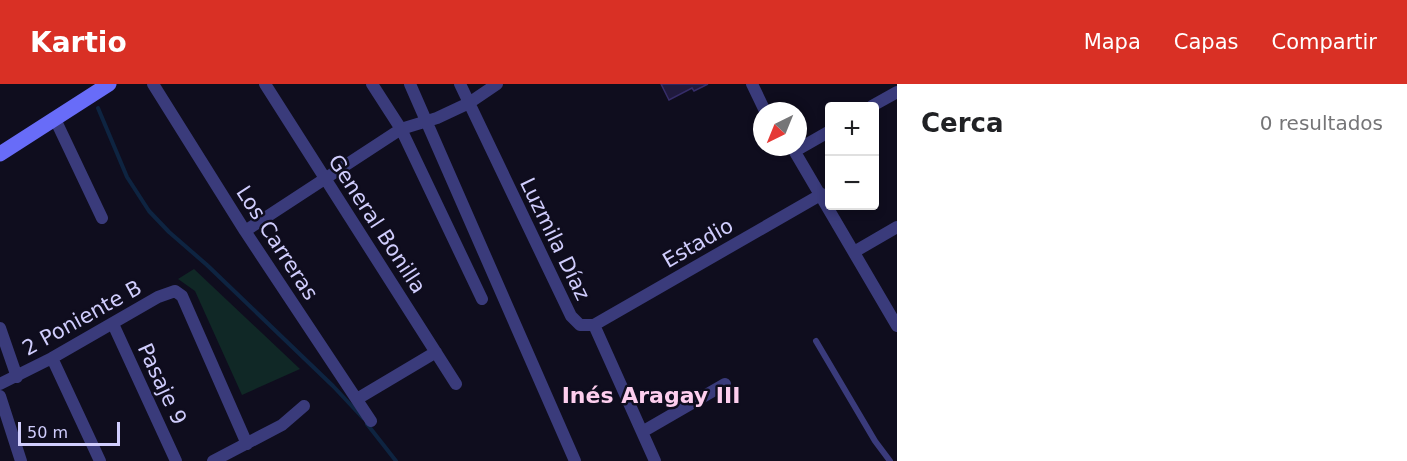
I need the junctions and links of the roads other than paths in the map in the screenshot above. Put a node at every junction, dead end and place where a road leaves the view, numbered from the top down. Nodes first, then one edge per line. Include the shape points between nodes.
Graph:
1 (109, 84) edge
2 (153, 84) edge
3 (265, 84) edge
4 (372, 84) edge
5 (410, 84) edge
6 (460, 84) edge
7 (497, 84) edge
8 (752, 84) edge
9 (897, 92) edge
10 (469, 102) junction
11 (761, 102) edge
12 (879, 102) edge
13 (55, 119) junction
14 (426, 120) junction
15 (401, 129) junction
16 (825, 133) edge
17 (807, 142) edge
18 (0, 154) edge
19 (798, 156) edge
20 (325, 177) junction
21 (822, 194) junction
22 (102, 218) dead end
23 (897, 227) edge
24 (244, 231) junction
25 (854, 252) junction
26 (482, 299) dead end
27 (113, 324) junction
28 (594, 325) junction
29 (897, 326) edge
30 (0, 328) edge
31 (816, 341) dead end
32 (436, 351) junction
33 (52, 358) junction
34 (16, 377) junction
35 (0, 384) edge
36 (456, 384) dead end
37 (725, 384) dead end
38 (0, 396) edge
39 (357, 399) junction
40 (304, 406) dead end
41 (371, 421) dead end
42 (642, 432) junction
43 (247, 444) junction
44 (21, 461) edge
45 (100, 461) edge
46 (176, 461) edge
47 (213, 461) edge
48 (574, 461) edge
49 (655, 461) edge
50 (890, 461) edge

1 - 13 main road
2 - 24 street, Los Carreras
3 - 20 street, General Bonilla
4 - 15 street
5 - 14 street
6 - 10 street, Luzmila Díaz
7 - 10 street
8 - 11 street
9 - 12 street
10 - 14 street
10 - 28 street, Luzmila Díaz via 570,316 580,325
13 - 18 main road
13 - 22 street
14 - 15 street
14 - 48 street
15 - 20 street
15 - 26 street
16 - 17 street
19 - 21 street
20 - 24 street
20 - 32 street, General Bonilla
21 - 25 street
21 - 28 street, Estadio
23 - 25 street
24 - 39 street, Los Carreras
25 - 29 street
27 - 33 street, 2 Poniente B
27 - 43 street, 2 Poniente B via 170,291 182,296
27 - 46 street, Pasaje 9
28 - 42 street, Luzmila Díaz
30 - 34 street
31 - 50 lane
32 - 36 street, General Bonilla
32 - 39 street
33 - 34 street, 2 Poniente B
33 - 45 street
34 - 35 street, 2 Poniente B
37 - 42 street
38 - 44 street
39 - 41 street, Los Carreras
40 - 43 street via 290,420
42 - 49 street, Luzmila Díaz
43 - 47 street

